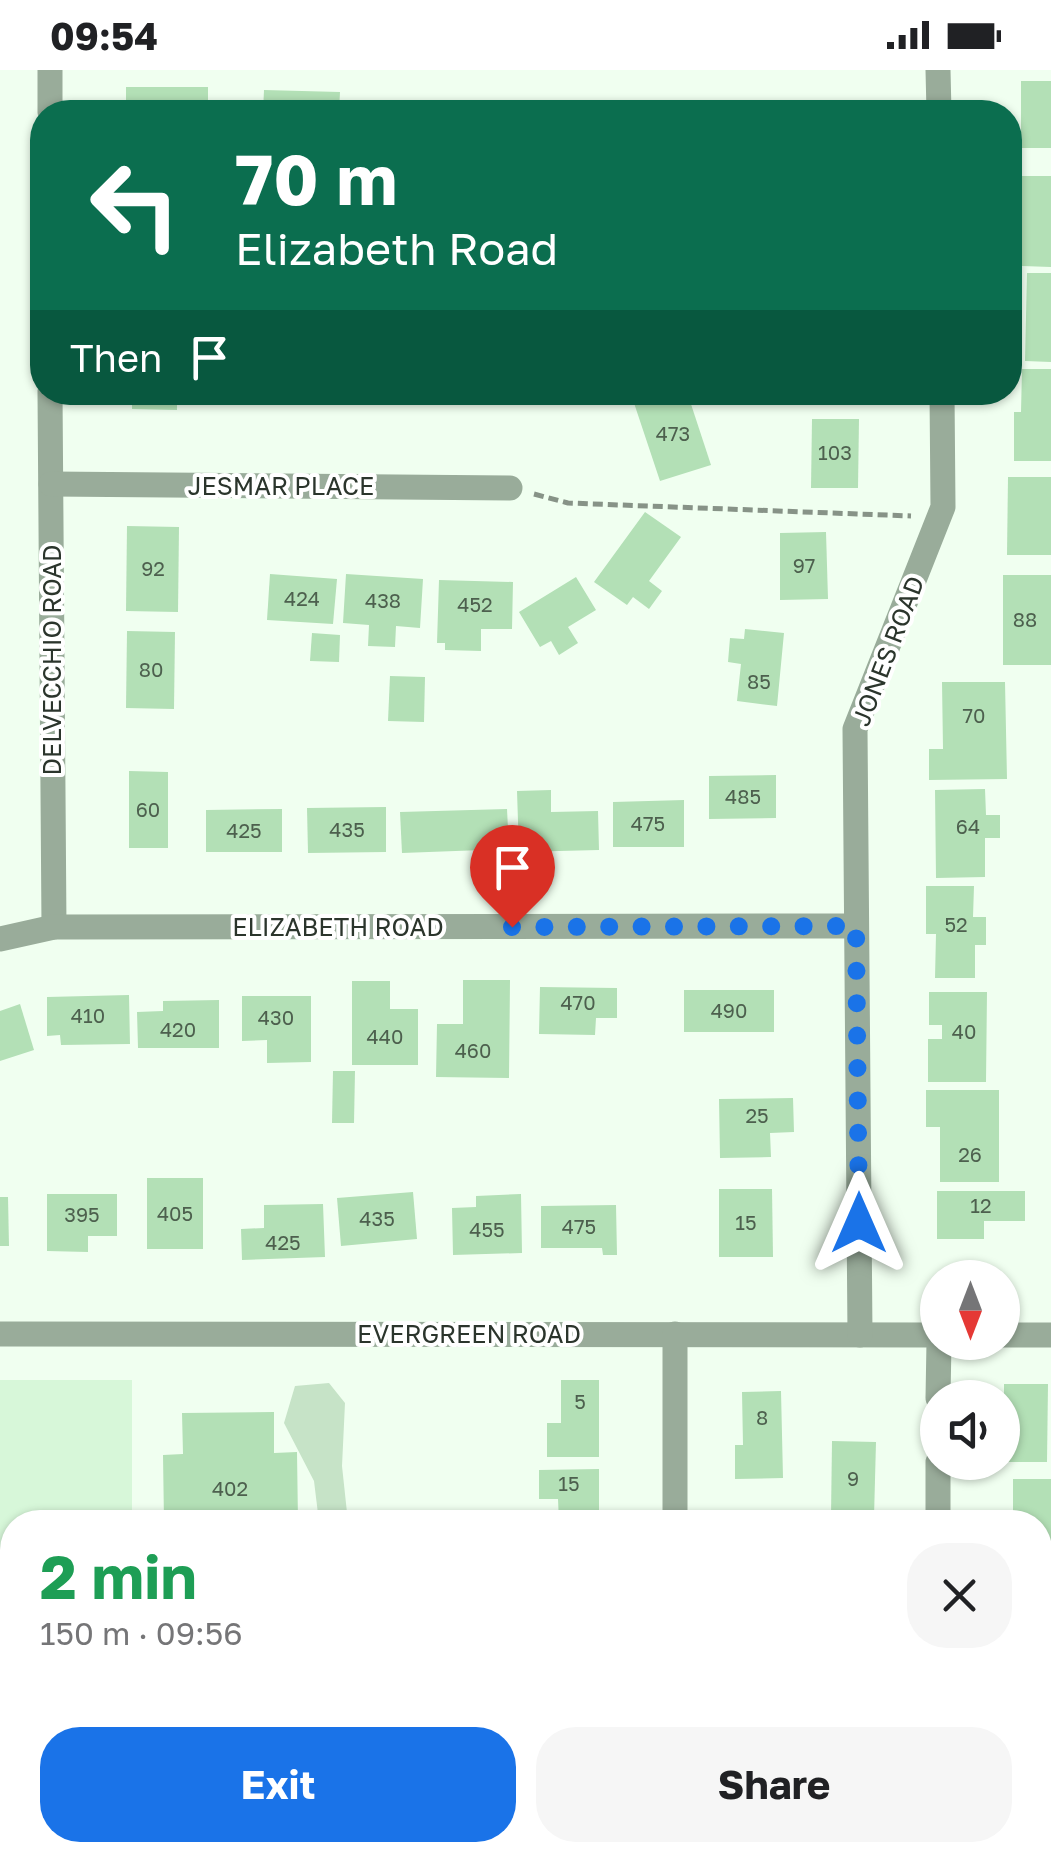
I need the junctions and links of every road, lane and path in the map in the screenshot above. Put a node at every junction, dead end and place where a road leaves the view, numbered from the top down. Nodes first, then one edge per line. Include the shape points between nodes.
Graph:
1 (50, 70) edge
2 (938, 70) edge
3 (50, 100) edge
4 (939, 100) edge
5 (50, 405) edge
6 (942, 405) edge
7 (50, 484) junction
8 (510, 488) joint
9 (943, 508) junction
10 (856, 926) junction
11 (54, 928) junction
12 (0, 938) edge
13 (0, 1334) edge
14 (675, 1334) junction
15 (860, 1334) junction
16 (920, 1334) edge
17 (1020, 1334) edge
18 (1051, 1334) edge
19 (938, 1480) edge
20 (675, 1510) edge
21 (938, 1510) edge

1 - 3 street
2 - 4 street
5 - 7 street, DELVECCHIO ROAD
6 - 9 street, JONES ROAD
7 - 8 street, JESMAR PLACE
7 - 11 street, DELVECCHIO ROAD
8 - 9 path via 568,503 912,516
9 - 10 street, JONES ROAD via 855,729
10 - 11 street, ELIZABETH ROAD
10 - 15 street, JONES ROAD
11 - 12 street, ELIZABETH ROAD
13 - 14 street, EVERGREEN ROAD
14 - 15 street, EVERGREEN ROAD
14 - 20 street
15 - 16 street, EVERGREEN ROAD
17 - 18 street
19 - 21 street

